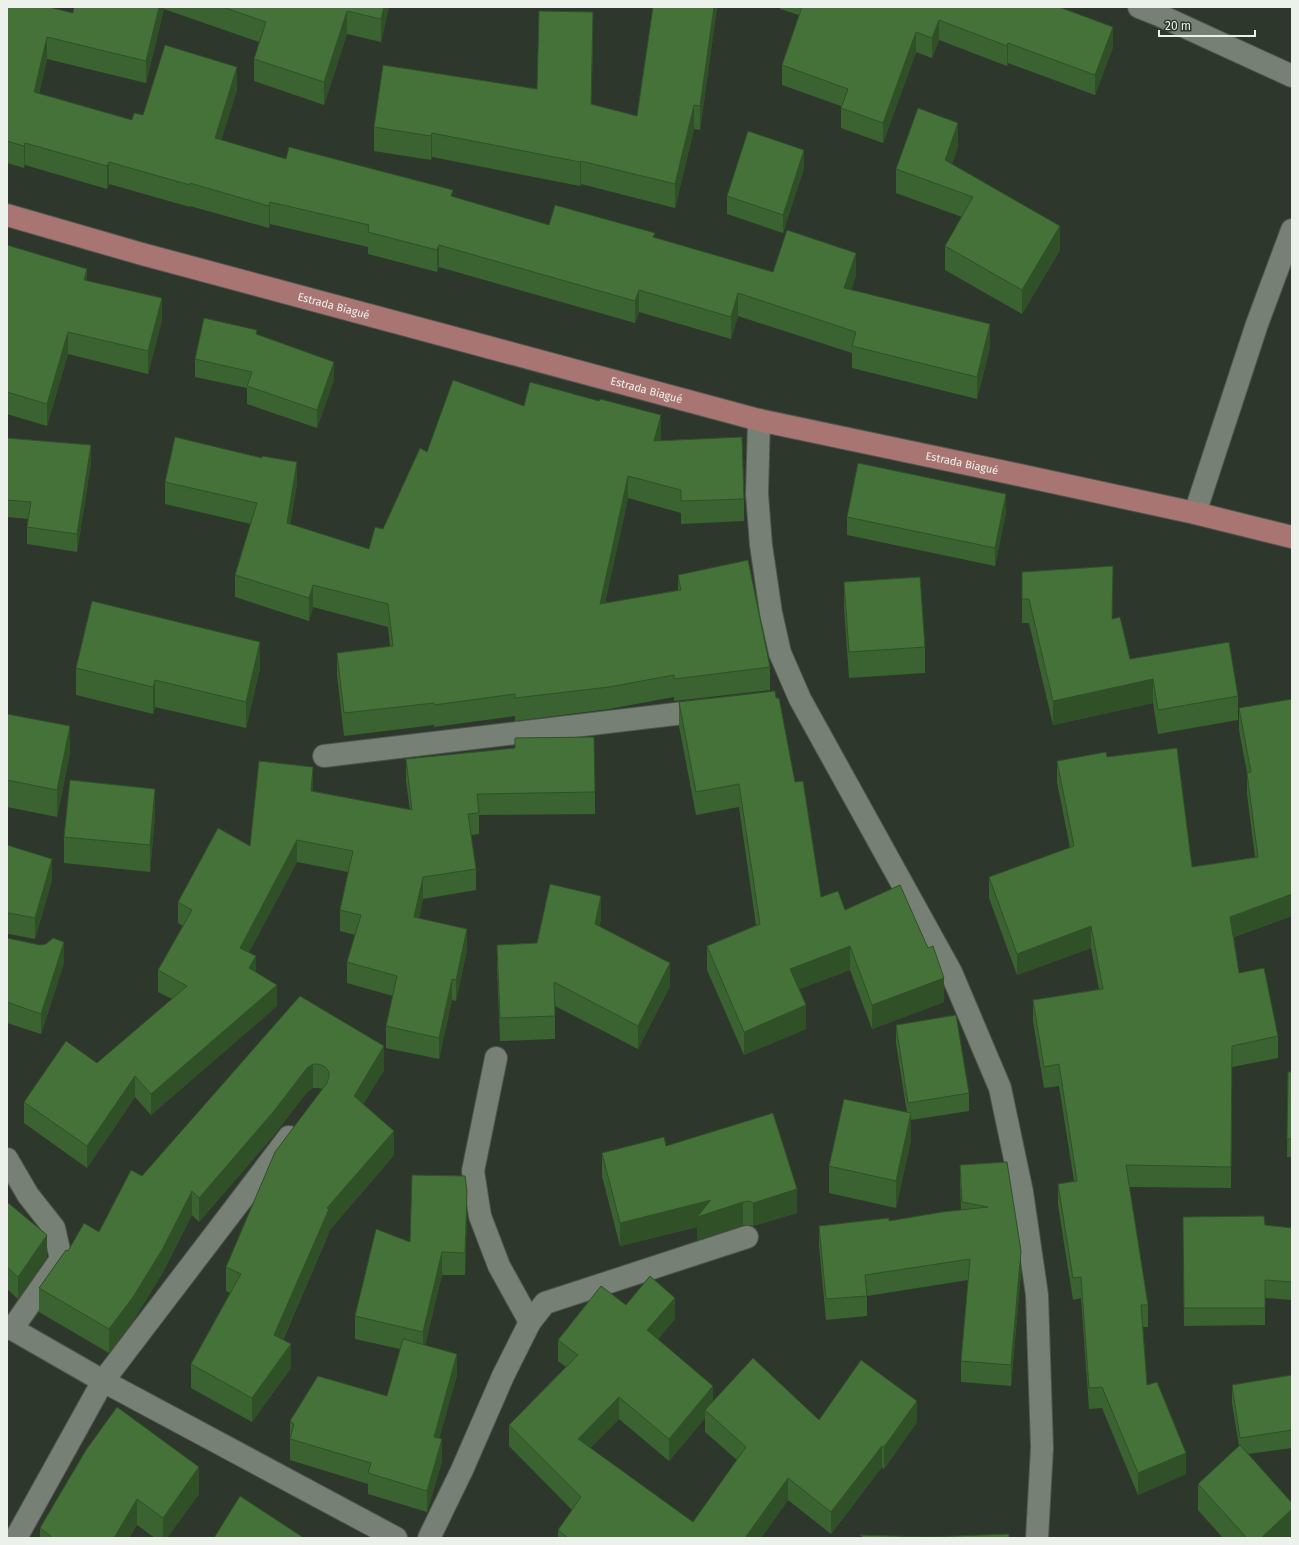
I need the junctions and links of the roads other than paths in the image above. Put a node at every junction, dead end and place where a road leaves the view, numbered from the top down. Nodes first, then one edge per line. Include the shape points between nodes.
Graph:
1 (1139, 7) edge
2 (1292, 76) edge
3 (7, 215) edge
4 (1292, 230) edge
5 (759, 420) junction
6 (1195, 513) junction
7 (1292, 537) edge
8 (728, 708) edge
9 (324, 756) dead end
10 (496, 1058) dead end
11 (303, 1119) edge
12 (7, 1159) edge
13 (748, 1238) dead end
14 (530, 1322) junction
15 (9, 1328) edge
16 (103, 1381) junction
17 (16, 1538) edge
18 (396, 1538) edge
19 (429, 1538) edge
20 (1037, 1538) edge

1 - 2 street
3 - 5 main road, Estrada Biagué
4 - 6 street via 1257,324
5 - 6 main road, Estrada Biagué
5 - 20 street via 757,494 761,545 771,613 792,700 951,972 1000,1088 1022,1192 1036,1295 1042,1448
6 - 7 main road, Estrada Biagué
8 - 9 street
10 - 14 street via 473,1170 482,1223 499,1266
11 - 16 street
12 - 15 street via 28,1195 54,1228 61,1259
13 - 14 street via 545,1303
14 - 19 street
15 - 16 street
16 - 17 street
16 - 18 street

